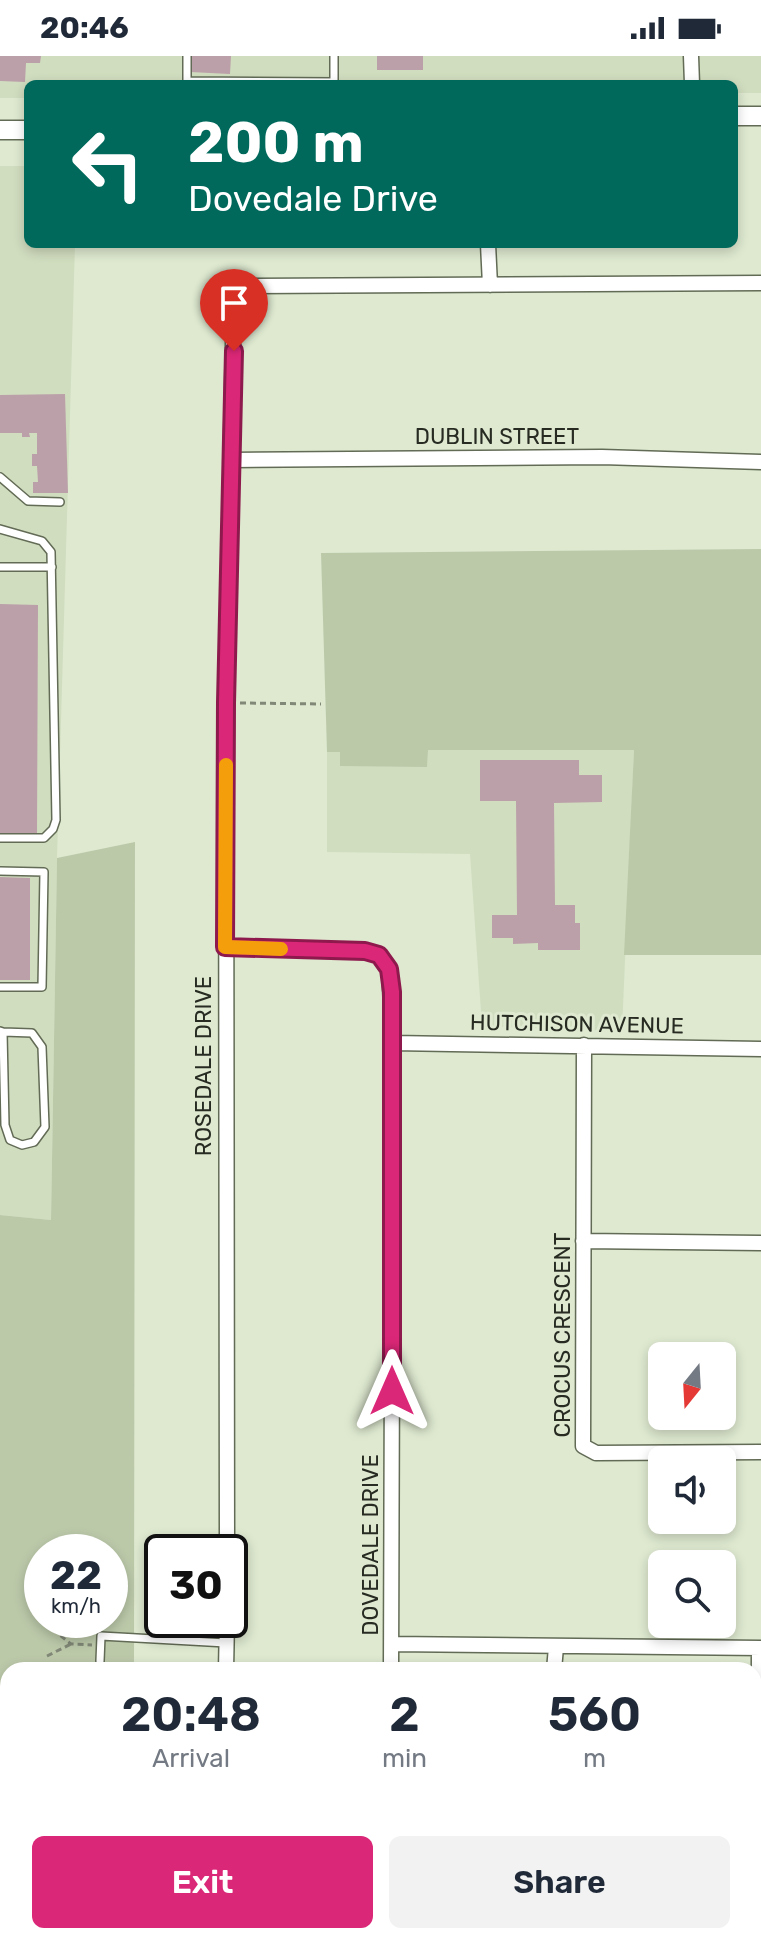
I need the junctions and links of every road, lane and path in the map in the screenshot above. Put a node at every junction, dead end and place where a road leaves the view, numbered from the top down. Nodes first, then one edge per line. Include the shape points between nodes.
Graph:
1 (187, 56) edge
2 (334, 56) edge
3 (691, 56) edge
4 (187, 80) edge
5 (334, 80) edge
6 (692, 80) edge
7 (738, 116) edge
8 (761, 116) edge
9 (0, 130) edge
10 (24, 130) edge
11 (488, 248) edge
12 (761, 283) edge
13 (490, 285) junction
14 (233, 460) junction
15 (761, 462) edge
16 (0, 477) edge
17 (60, 502) dead end
18 (0, 529) edge
19 (0, 567) edge
20 (52, 567) junction
21 (226, 703) junction
22 (321, 704) dead end
23 (0, 838) edge
24 (0, 871) edge
25 (225, 947) junction
26 (0, 987) edge
27 (2, 1032) edge
28 (393, 1043) junction
29 (584, 1045) junction
30 (761, 1049) edge
31 (583, 1241) junction
32 (761, 1243) edge
33 (761, 1452) edge
34 (227, 1534) edge
35 (63, 1638) edge
36 (227, 1638) edge
37 (227, 1643) junction
38 (71, 1644) junction
39 (392, 1644) junction
40 (101, 1646) junction
41 (556, 1647) junction
42 (760, 1648) edge
43 (47, 1656) dead end
44 (100, 1661) dead end
45 (226, 1662) edge
46 (391, 1662) edge
47 (555, 1662) edge

1 - 4 lane
2 - 5 lane
3 - 6 street
7 - 8 street
9 - 10 street
11 - 13 street
12 - 13 street
13 - 14 street, ROSEDALE DRIVE via 249,286 234,292
14 - 15 street, DUBLIN STREET via 602,457
14 - 21 street, ROSEDALE DRIVE
16 - 17 lane via 28,501
18 - 20 lane via 42,541 51,552
19 - 20 lane
20 - 23 lane via 56,820 44,838
21 - 22 path
21 - 25 street, ROSEDALE DRIVE
24 - 26 lane via 44,872 42,987
25 - 28 street, DOVEDALE DRIVE via 379,955 389,969
25 - 34 street, ROSEDALE DRIVE
27 - 27 lane via 32,1033 42,1047 45,1127 34,1142 22,1145 10,1140 5,1125
28 - 29 street, HUTCHISON AVENUE
28 - 39 street, DOVEDALE DRIVE
29 - 30 street, HUTCHISON AVENUE
29 - 31 street, CROCUS CRESCENT
31 - 32 street
31 - 33 street, CROCUS CRESCENT via 583,1446 596,1453
35 - 38 path
36 - 37 street
37 - 40 lane via 101,1636
37 - 45 street
38 - 40 path
38 - 43 path
39 - 41 street
39 - 46 street, DOVEDALE DRIVE
40 - 44 lane
41 - 42 street
41 - 47 street

